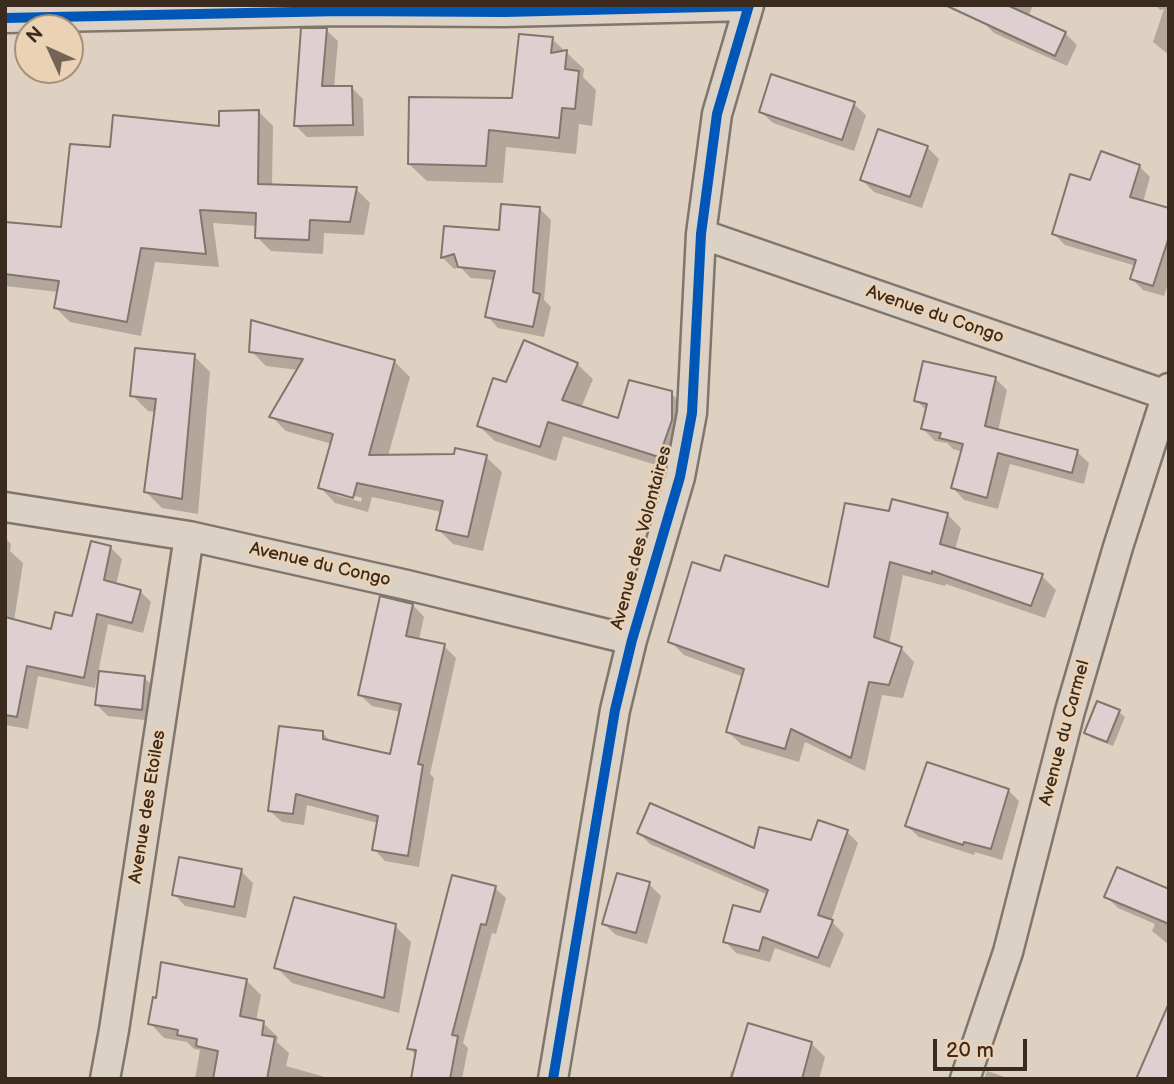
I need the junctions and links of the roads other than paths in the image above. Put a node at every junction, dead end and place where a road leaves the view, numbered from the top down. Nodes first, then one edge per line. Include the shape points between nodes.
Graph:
1 (749, 6) edge
2 (504, 9) edge
3 (49, 12) edge
4 (5, 18) edge
5 (701, 234) junction
6 (1168, 393) edge
7 (5, 507) edge
8 (189, 536) junction
9 (632, 640) junction
10 (105, 1079) edge
11 (553, 1079) edge
12 (965, 1079) edge

1 - 2 street
1 - 5 street, Avenue des Volontaires via 717,114
2 - 3 street
3 - 4 street
5 - 6 street, Avenue du Congo
5 - 9 street, Avenue des Volontaires via 692,413 680,477
6 - 12 street, Avenue du Carmel via 1070,711 1008,952
7 - 8 street, Avenue du Congo
8 - 9 street, Avenue du Congo
8 - 10 street, Avenue des Etoiles
9 - 11 street, Avenue des Volontaires via 615,710

